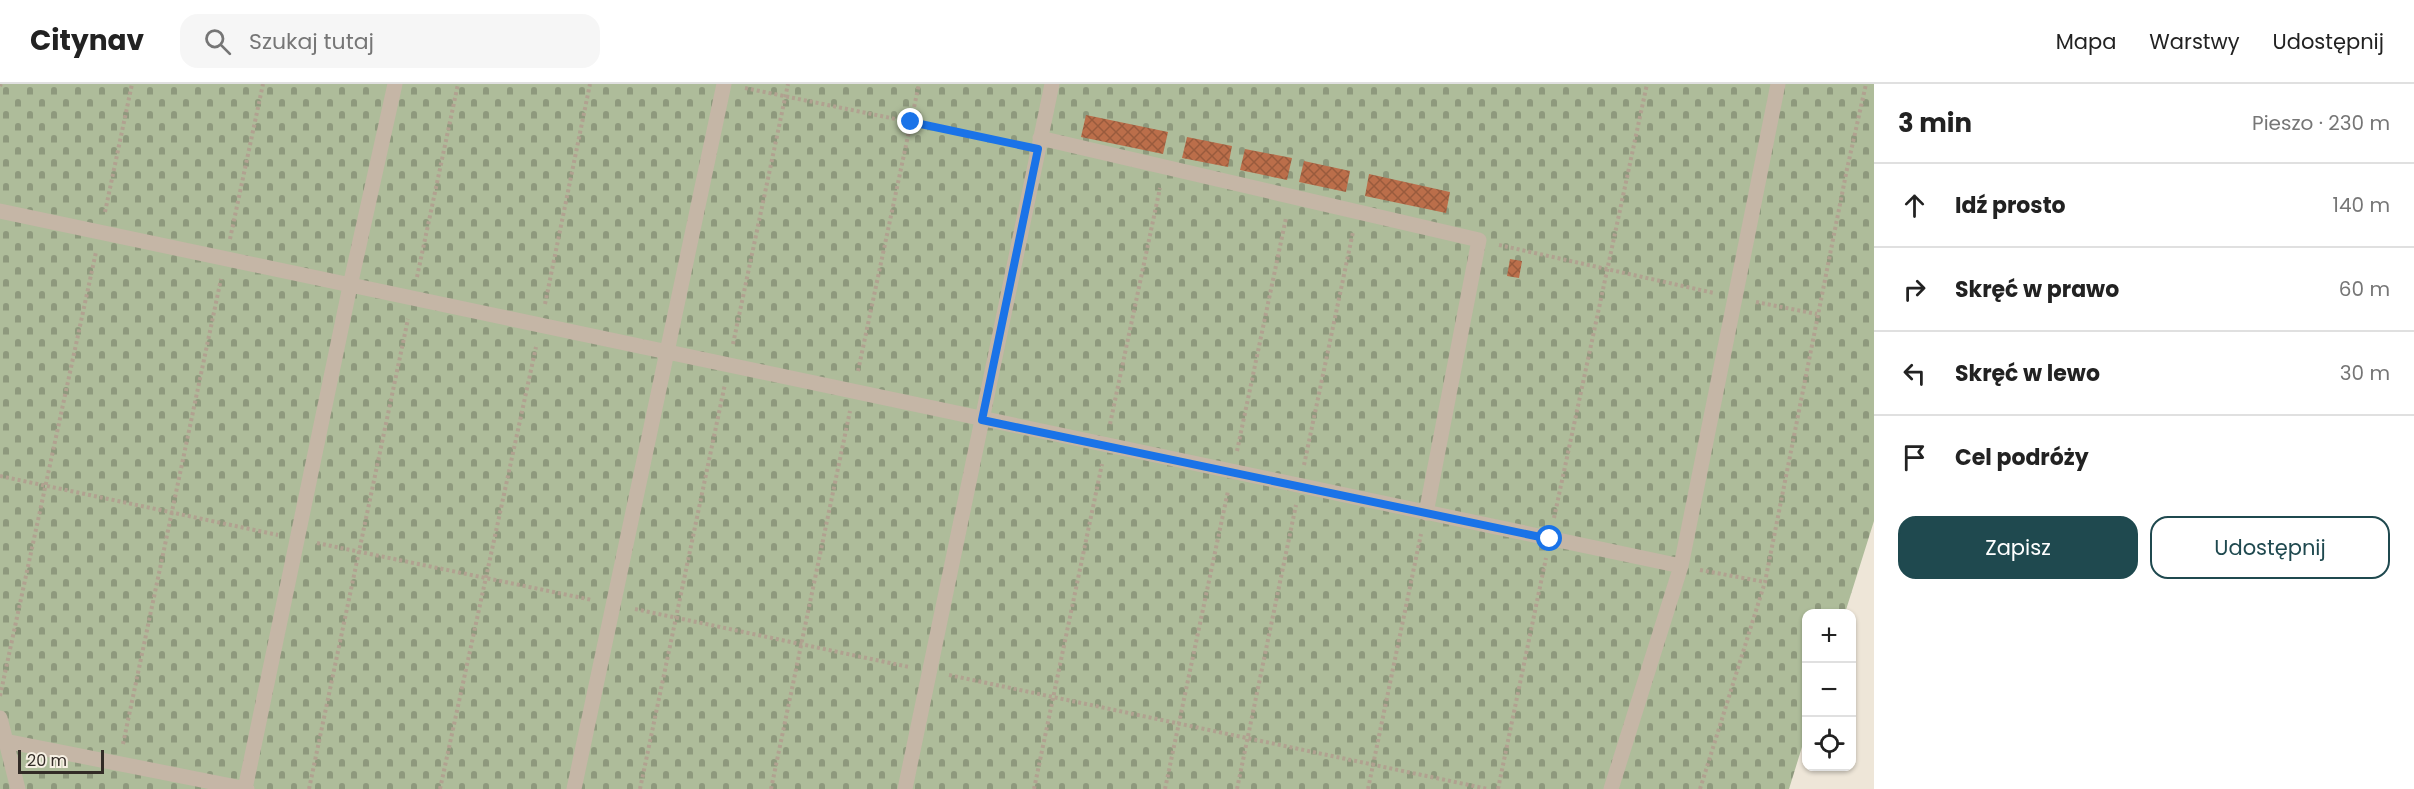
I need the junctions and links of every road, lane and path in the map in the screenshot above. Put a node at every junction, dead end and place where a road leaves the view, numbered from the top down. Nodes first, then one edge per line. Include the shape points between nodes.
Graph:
1 (132, 84) edge
2 (262, 84) edge
3 (395, 84) edge
4 (458, 84) edge
5 (590, 84) edge
6 (788, 84) edge
7 (919, 84) edge
8 (1052, 84) edge
9 (1647, 84) edge
10 (1778, 84) edge
11 (1866, 84) edge
12 (730, 85) edge
13 (786, 96) junction
14 (911, 122) junction
15 (1040, 143) junction
16 (1165, 167) junction
17 (0, 211) edge
18 (101, 233) junction
19 (1479, 240) junction
20 (225, 259) junction
21 (1606, 269) junction
22 (350, 286) junction
23 (1735, 297) junction
24 (412, 299) junction
25 (1817, 314) junction
26 (540, 327) junction
27 (666, 354) junction
28 (728, 367) junction
29 (854, 393) junction
30 (982, 420) junction
31 (1105, 446) junction
32 (0, 476) edge
33 (45, 486) junction
34 (173, 512) junction
35 (1426, 513) junction
36 (297, 539) junction
37 (1550, 539) junction
38 (360, 552) junction
39 (1681, 566) junction
40 (487, 578) junction
41 (1764, 582) junction
42 (613, 604) junction
43 (676, 618) junction
44 (801, 644) junction
45 (930, 671) junction
46 (0, 697) edge
47 (1053, 698) junction
48 (0, 718) edge
49 (3, 741) edge
50 (119, 764) junction
51 (1373, 765) junction
52 (18, 789) edge
53 (246, 789) edge
54 (309, 789) edge
55 (440, 789) edge
56 (574, 789) edge
57 (640, 789) edge
58 (771, 789) edge
59 (905, 789) edge
60 (1034, 789) edge
61 (1368, 789) edge
62 (1488, 789) edge
63 (1498, 789) edge
64 (1611, 789) edge
65 (1700, 789) edge

1 - 18 path
2 - 20 path
3 - 22 street
4 - 24 path
5 - 26 path
6 - 13 path
7 - 14 path
8 - 15 street
9 - 21 path
10 - 23 street
11 - 25 path
12 - 13 path
12 - 27 street
13 - 14 path
13 - 28 path
14 - 15 path
14 - 29 path
15 - 16 street
15 - 30 street
16 - 19 street
16 - 31 path
17 - 18 street
18 - 20 street
18 - 33 path
19 - 21 path
19 - 35 street
20 - 22 street
20 - 34 path
21 - 23 path
21 - 37 path
22 - 24 street
22 - 36 street
23 - 25 path
23 - 39 street
24 - 26 street
24 - 38 path
25 - 41 path
26 - 27 street
26 - 40 path
27 - 28 street
27 - 42 street
28 - 29 street
28 - 43 path
29 - 30 street
29 - 44 path
30 - 31 street
30 - 45 street
31 - 35 street
31 - 47 path
32 - 33 path
33 - 34 path
33 - 46 path
34 - 36 path
34 - 50 path
35 - 37 street
35 - 51 path
36 - 38 path
36 - 53 street
37 - 39 street
37 - 63 path
38 - 40 path
38 - 54 path
39 - 41 path
39 - 64 street
40 - 42 path
40 - 55 path
41 - 65 path
42 - 43 path
42 - 56 street
43 - 44 path
43 - 57 path
44 - 45 path
44 - 58 path
45 - 47 path
45 - 59 street
47 - 51 path
47 - 60 path
48 - 49 street
49 - 50 street
49 - 52 street
50 - 53 street
51 - 61 path
51 - 62 path

